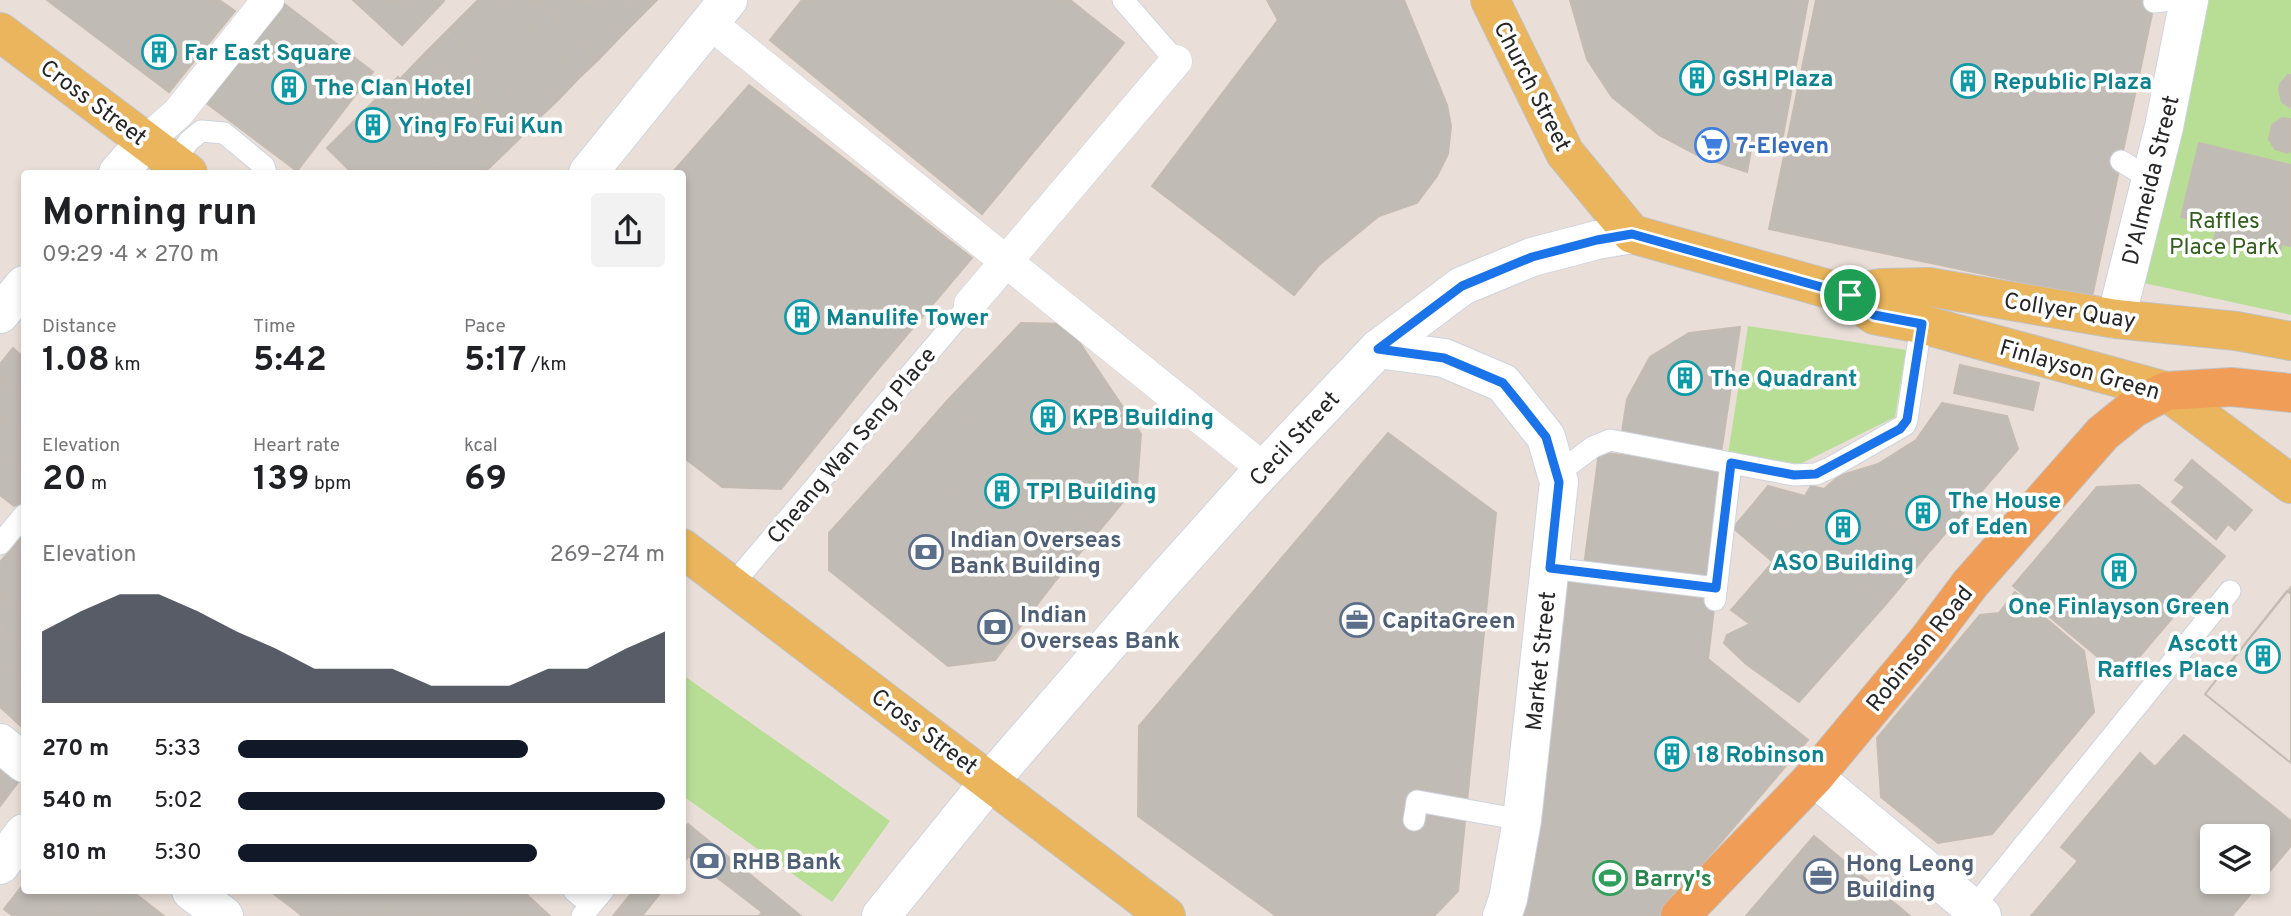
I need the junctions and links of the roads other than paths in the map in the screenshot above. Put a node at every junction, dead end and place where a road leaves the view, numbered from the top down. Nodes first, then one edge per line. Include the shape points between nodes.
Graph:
1 (268, 0) edge
2 (1123, 0) edge
3 (1490, 0) edge
4 (2172, 1) edge
5 (719, 12) edge
6 (0, 32) edge
7 (1176, 61) joint
8 (169, 159) edge
9 (129, 170) edge
10 (265, 170) edge
11 (590, 170) edge
12 (1632, 234) junction
13 (1006, 261) junction
14 (0, 265) edge
15 (1850, 295) junction
16 (17, 299) edge
17 (970, 304) joint
18 (2116, 319) junction
19 (1922, 324) junction
20 (2291, 341) edge
21 (1378, 349) junction
22 (2166, 391) junction
23 (2291, 393) edge
24 (1731, 463) junction
25 (1264, 469) junction
26 (1557, 474) junction
27 (2291, 484) edge
28 (686, 551) edge
29 (1550, 568) junction
30 (732, 585) junction
31 (2230, 591) dead end
32 (0, 743) edge
33 (21, 760) edge
34 (1814, 777) junction
35 (990, 780) junction
36 (1414, 820) dead end
37 (1522, 820) junction
38 (21, 837) edge
39 (0, 865) edge
40 (195, 894) edge
41 (1974, 914) edge
42 (224, 916) edge
43 (881, 916) edge
44 (1166, 916) edge
45 (1502, 916) edge
46 (1680, 916) edge

1 - 8 street via 178,113
2 - 7 lane
3 - 12 main road, Church Street via 1565,153
4 - 18 street, D'Almeida Street via 2164,127 2135,170
5 - 11 street
5 - 13 street
6 - 8 main road, Cross Street
7 - 13 street
8 - 9 street
8 - 10 lane via 201,131 224,133
12 - 15 main road, Cecil Street
12 - 21 street, Cecil Street via 1532,257 1462,286
13 - 17 street
13 - 25 street
14 - 16 street
15 - 18 main road, Collyer Quay via 1880,288 1929,287
15 - 19 main road, Finlayson Green via 1874,315
17 - 30 lane, Cheang Wan Seng Place
18 - 20 main road, Collyer Quay
19 - 22 main road, Finlayson Green
19 - 24 lane via 1907,420 1900,429 1816,474 1794,475
21 - 25 street, Cecil Street
21 - 26 street, Market Street via 1444,358 1503,383 1546,437
22 - 23 highway via 2231,387
22 - 27 main road, Finlayson Green
22 - 34 highway, Robinson Road via 2134,408 2103,433 1970,584
24 - 26 lane via 1610,440
24 - 29 lane via 1715,594
25 - 35 street, Cecil Street
26 - 29 street, Market Street
28 - 30 main road, Cross Street
29 - 37 street, Market Street
30 - 35 main road, Cross Street
31 - 41 lane
32 - 33 street
34 - 41 street
34 - 46 highway, Robinson Road
35 - 43 street, Cecil Street
35 - 44 main road, Cross Street
36 - 37 lane via 1417,801
37 - 45 street, Market Street
38 - 39 street
40 - 42 street

